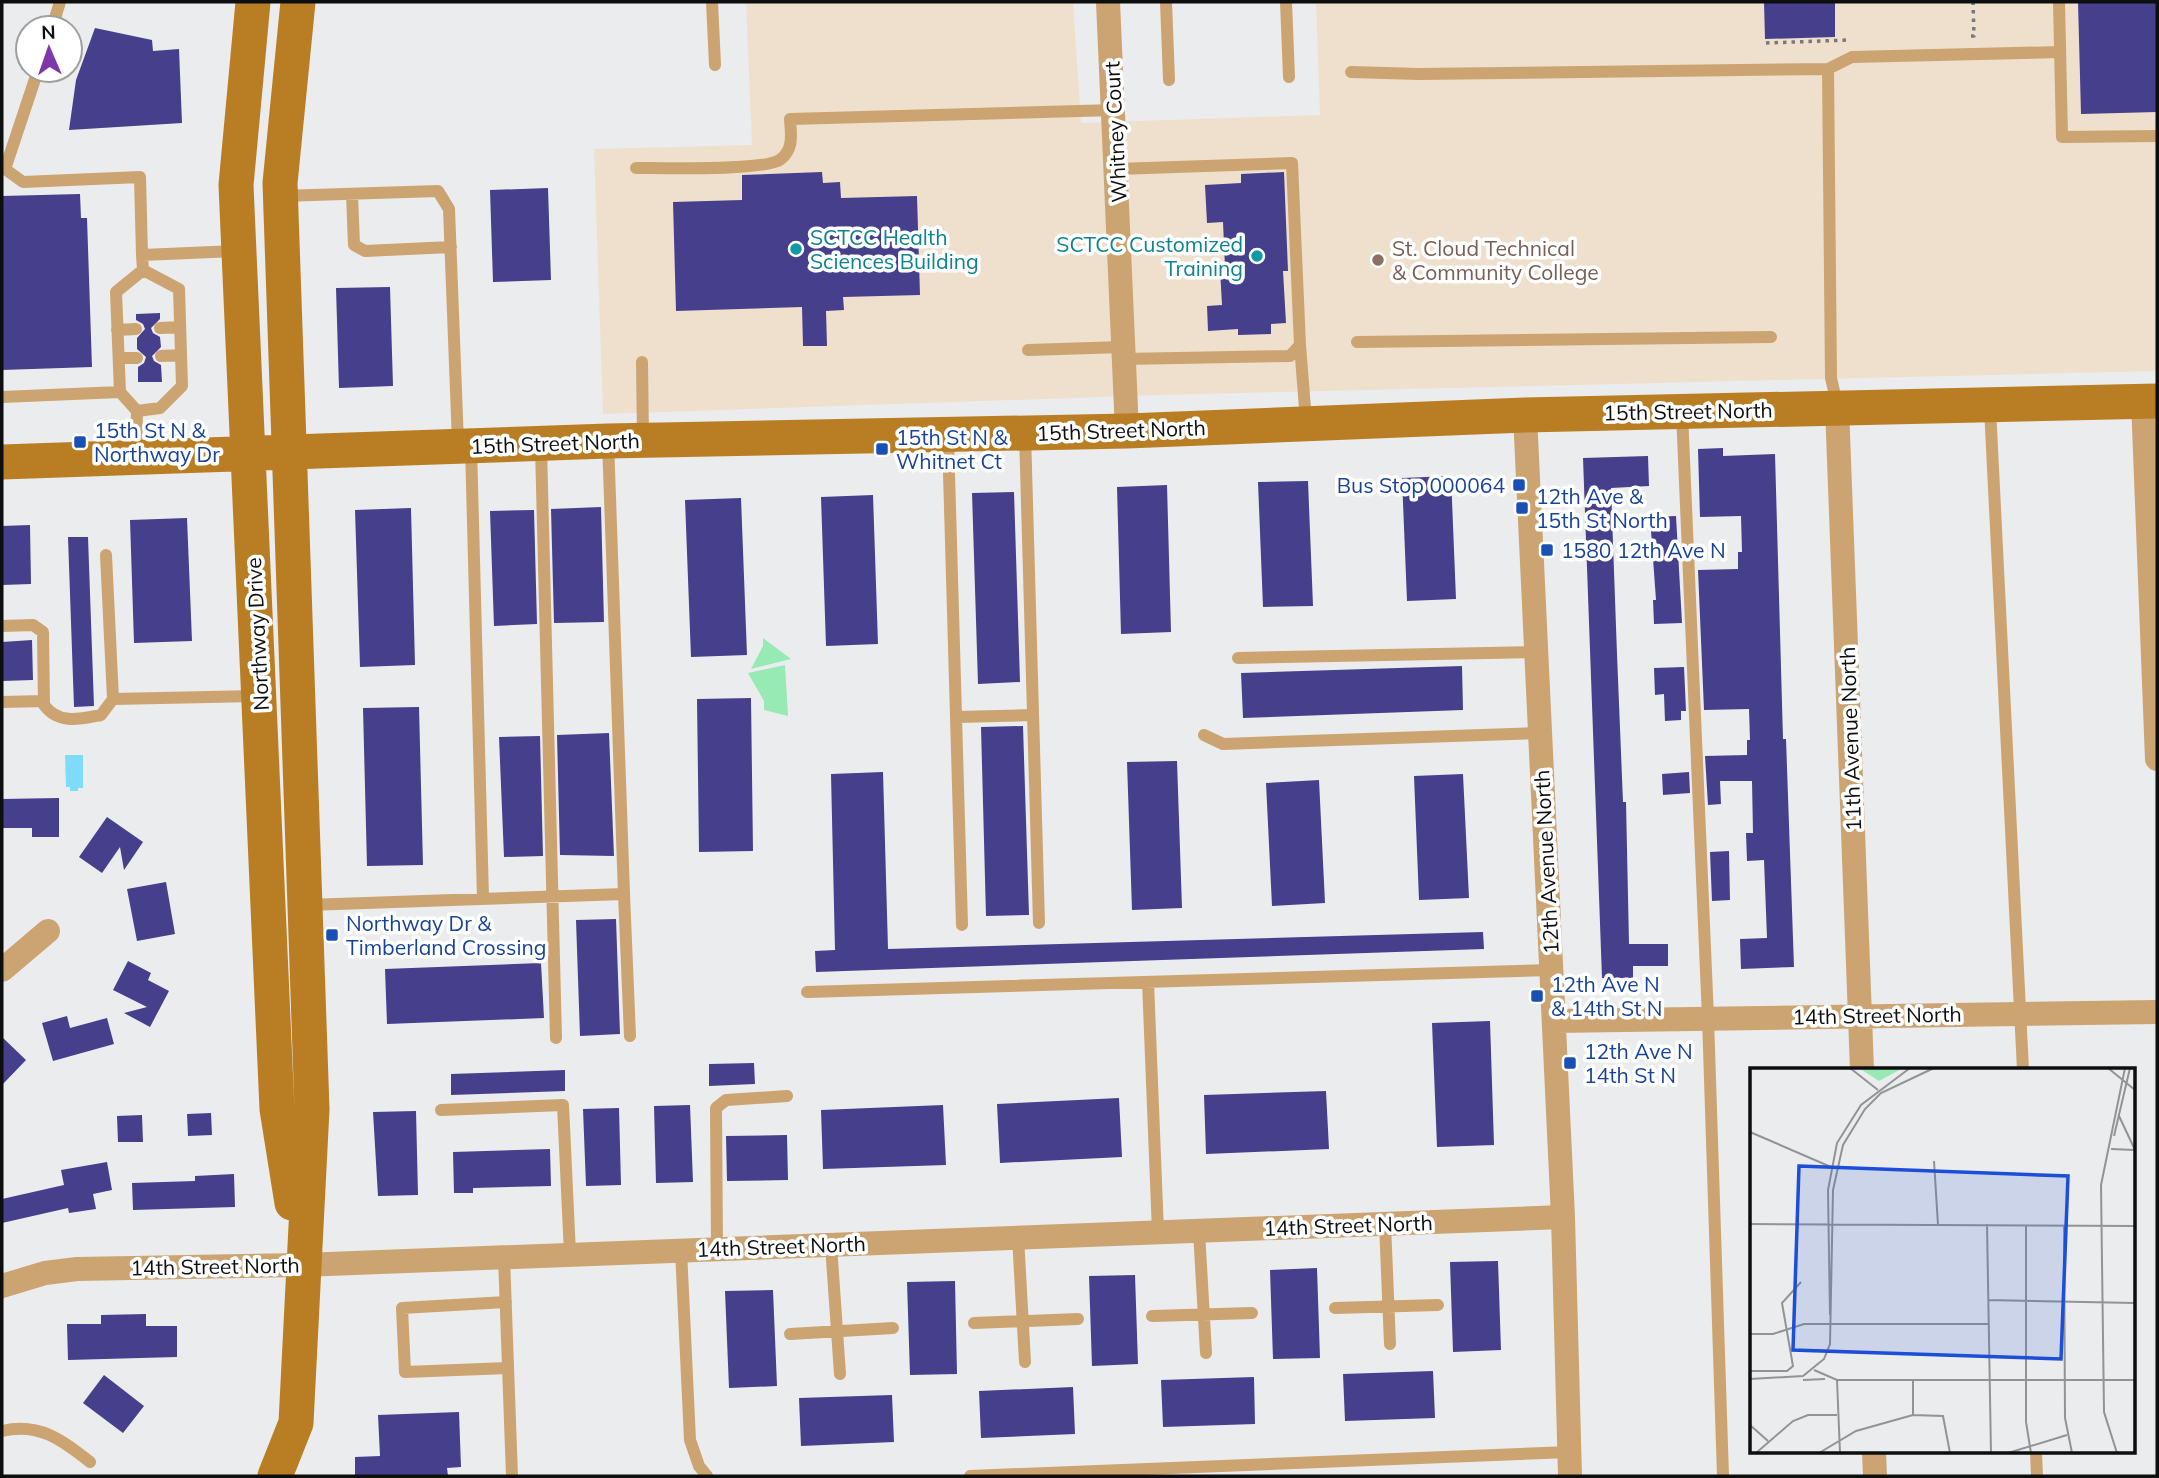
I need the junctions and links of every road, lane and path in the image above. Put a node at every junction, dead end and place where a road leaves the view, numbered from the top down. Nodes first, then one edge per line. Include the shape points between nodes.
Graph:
1 (253, 2) edge
2 (298, 2) edge
3 (712, 2) edge
4 (1108, 2) edge
5 (1166, 2) edge
6 (1286, 2) edge
7 (1973, 2) edge
8 (2059, 2) edge
9 (1960, 36) dead end
10 (1852, 40) dead end
11 (1766, 43) dead end
12 (2060, 52) junction
13 (715, 65) dead end
14 (1828, 69) junction
15 (1352, 72) dead end
16 (1289, 77) dead end
17 (1170, 80) dead end
18 (33, 84) edge
19 (1115, 110) junction
20 (2157, 136) edge
21 (3, 169) edge
22 (636, 169) dead end
23 (1117, 169) junction
24 (352, 194) junction
25 (281, 196) junction
26 (451, 247) junction
27 (239, 250) junction
28 (142, 255) junction
29 (143, 270) junction
30 (180, 327) junction
31 (160, 328) dead end
32 (117, 330) junction
33 (136, 330) dead end
34 (1771, 337) dead end
35 (1357, 342) dead end
36 (1300, 345) junction
37 (1028, 350) dead end
38 (1123, 353) junction
39 (181, 355) junction
40 (161, 356) dead end
41 (119, 358) junction
42 (137, 358) dead end
43 (642, 362) dead end
44 (120, 392) junction
45 (2, 397) edge
46 (2150, 401) edge
47 (1990, 404) junction
48 (1838, 407) junction
49 (137, 411) junction
50 (1682, 411) junction
51 (1525, 415) junction
52 (1306, 424) junction
53 (1127, 431) junction
54 (1025, 433) junction
55 (947, 434) junction
56 (643, 440) junction
57 (608, 441) junction
58 (541, 443) junction
59 (464, 445) junction
60 (291, 451) junction
61 (247, 453) junction
62 (136, 457) junction
63 (2, 463) edge
64 (106, 555) dead end
65 (2, 626) edge
66 (1536, 652) junction
67 (1238, 658) dead end
68 (260, 695) junction
69 (113, 699) junction
70 (44, 701) junction
71 (2, 702) edge
72 (1033, 715) junction
73 (957, 717) junction
74 (1540, 733) junction
75 (1205, 735) dead end
76 (2157, 759) edge
77 (624, 894) junction
78 (552, 896) junction
79 (483, 898) junction
80 (305, 905) junction
81 (1039, 923) dead end
82 (962, 925) dead end
83 (48, 931) dead end
84 (2, 970) edge
85 (1551, 970) junction
86 (1148, 982) junction
87 (807, 992) dead end
88 (2157, 1012) edge
89 (2021, 1013) junction
90 (1860, 1015) junction
91 (1708, 1018) junction
92 (1554, 1021) junction
93 (631, 1036) dead end
94 (556, 1038) dead end
95 (1862, 1068) edge
96 (2023, 1068) edge
97 (786, 1096) dead end
98 (441, 1110) dead end
99 (1563, 1217) junction
100 (1385, 1224) junction
101 (1199, 1231) junction
102 (1158, 1232) junction
103 (1018, 1237) junction
104 (831, 1245) junction
105 (717, 1249) junction
106 (681, 1250) junction
107 (570, 1254) junction
108 (504, 1257) junction
109 (302, 1265) junction
110 (2, 1286) edge
111 (506, 1302) junction
112 (1438, 1305) dead end
113 (1388, 1307) junction
114 (1335, 1308) dead end
115 (1252, 1313) dead end
116 (1204, 1314) junction
117 (1152, 1316) dead end
118 (1078, 1319) dead end
119 (1023, 1320) junction
120 (974, 1323) dead end
121 (894, 1328) dead end
122 (837, 1331) junction
123 (790, 1334) dead end
124 (1390, 1344) dead end
125 (1206, 1353) dead end
126 (1026, 1362) dead end
127 (508, 1368) junction
128 (840, 1374) dead end
129 (2, 1431) edge
130 (1874, 1454) edge
131 (2036, 1454) edge
132 (90, 1462) dead end
133 (1570, 1464) edge
134 (275, 1476) edge
135 (512, 1476) edge
136 (707, 1476) edge
137 (970, 1476) edge
138 (1723, 1476) edge
139 (1875, 1476) edge
140 (2037, 1476) edge

1 - 27 street, Northway Drive via 236,185
2 - 25 street, Northway Drive
3 - 13 lane
4 - 19 street, Whitney Court
5 - 17 lane
6 - 16 lane
7 - 9 path via 1974,36
8 - 12 lane
10 - 11 path
12 - 14 lane via 1852,57
12 - 20 lane via 2062,136
14 - 15 lane
14 - 48 lane via 1831,378
18 - 21 lane
19 - 22 lane via 790,119 791,146 779,161 758,166
19 - 23 street, Whitney Court
21 - 28 lane via 23,182 140,177
23 - 36 lane via 1292,163
23 - 38 street, Whitney Court
24 - 25 lane
24 - 26 lane via 438,191 449,209
24 - 26 lane via 354,245 365,251
25 - 60 street, Northway Drive
26 - 59 lane
27 - 28 lane
27 - 61 street, Northway Drive
28 - 29 lane
29 - 30 lane via 179,289
29 - 32 lane via 116,292
30 - 31 lane
30 - 39 lane
32 - 33 lane
32 - 41 lane
34 - 35 lane
36 - 38 lane via 1290,356
36 - 52 lane
37 - 38 lane
38 - 53 street, Whitney Court
39 - 40 lane
39 - 49 lane via 182,386 160,408
41 - 42 lane
41 - 44 lane
43 - 56 lane
44 - 45 lane
44 - 49 lane
46 - 47 street, 15th Street North
46 - 76 street
47 - 48 street, 15th Street North
47 - 89 lane
48 - 50 street, 15th Street North
48 - 90 street, 11th Avenue North
49 - 62 lane
50 - 51 street, 15th Street North
50 - 91 lane
51 - 52 street, 15th Street North
51 - 66 street, 12th Avenue North
52 - 53 street, 15th Street North
53 - 54 street, 15th Street North
54 - 55 street, 15th Street North
54 - 72 lane
55 - 56 street, 15th Street North
55 - 73 lane
56 - 57 street, 15th Street North
57 - 58 street, 15th Street North
57 - 77 lane
58 - 59 street, 15th Street North
58 - 78 lane
59 - 60 street, 15th Street North
59 - 79 lane
60 - 61 street, 15th Street North
60 - 80 street, Northway Drive
61 - 62 street, 15th Street North
61 - 68 street, Northway Drive
62 - 63 street, 15th Street North
64 - 69 lane
65 - 70 lane via 33,625 43,632
66 - 67 lane
66 - 74 street, 12th Avenue North
68 - 69 lane
68 - 109 street, Northway Drive via 277,1109
69 - 70 lane via 102,715 72,721 51,715
70 - 71 lane
72 - 73 lane
72 - 81 lane
73 - 82 lane
74 - 75 lane via 1223,744
74 - 85 street, 12th Avenue North
77 - 78 lane
77 - 93 lane
78 - 79 lane
78 - 94 lane
79 - 80 lane
80 - 109 street, Northway Drive via 312,1109
83 - 84 street
85 - 86 lane
85 - 92 street, 12th Avenue North
86 - 87 lane
86 - 102 lane
88 - 89 street, 14th Street North
89 - 90 street, 14th Street North
89 - 96 lane
90 - 91 street, 14th Street North
90 - 95 street, 11th Avenue North
91 - 92 street, 14th Street North
91 - 138 lane
92 - 99 street, 12th Avenue North
97 - 105 lane via 726,1100 716,1108
98 - 107 lane via 563,1105
99 - 100 street, 14th Street North
99 - 133 street, 12th Avenue North
100 - 101 street, 14th Street North
100 - 113 lane
101 - 102 street, 14th Street North
101 - 116 lane
102 - 103 street, 14th Street North
103 - 104 street, 14th Street North
103 - 119 lane
104 - 105 street, 14th Street North
104 - 122 lane
105 - 106 street, 14th Street North
106 - 107 street, 14th Street North
106 - 136 lane via 691,1440
107 - 108 street, 14th Street North
108 - 109 street, 14th Street North
108 - 111 lane
109 - 110 street, 14th Street North via 77,1269
109 - 134 street, Northway Drive via 296,1423
111 - 127 lane
111 - 127 lane via 402,1308 405,1372
112 - 113 lane
113 - 114 lane
113 - 124 lane
115 - 116 lane
116 - 117 lane
116 - 125 lane
118 - 119 lane
119 - 120 lane
119 - 126 lane
121 - 122 lane
122 - 123 lane
122 - 128 lane
127 - 135 lane
129 - 132 lane via 42,1430 58,1436
130 - 139 street
131 - 140 lane
133 - 137 lane

